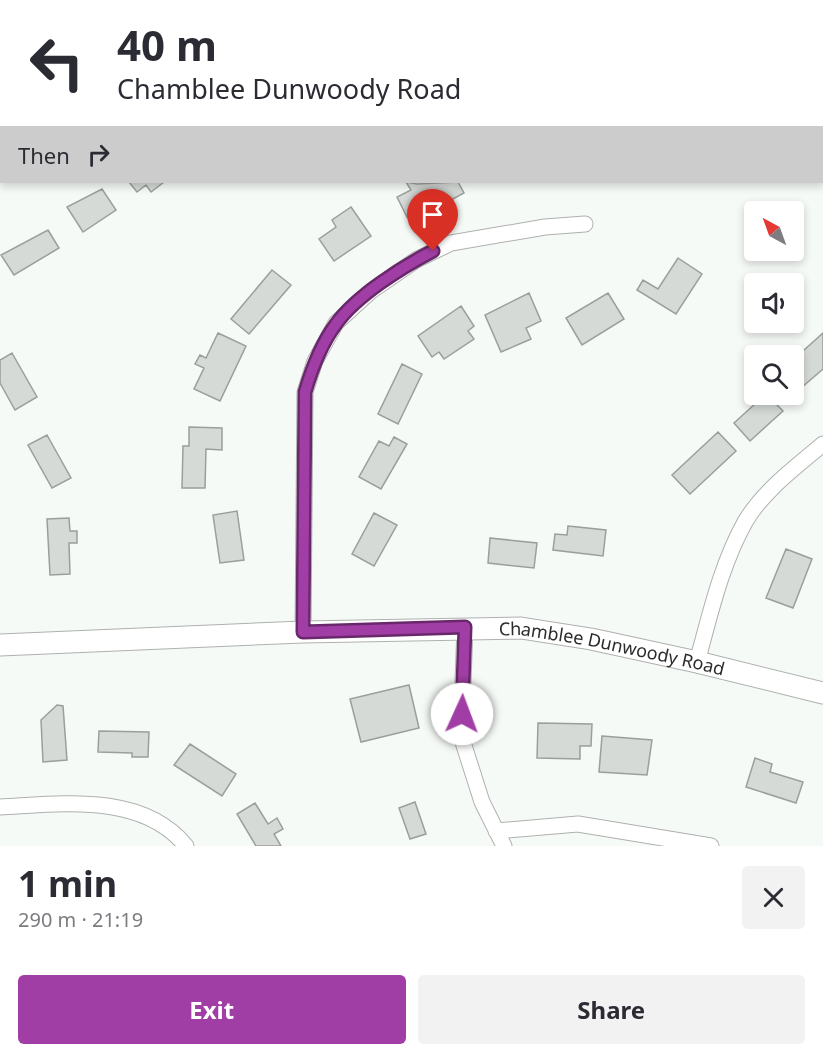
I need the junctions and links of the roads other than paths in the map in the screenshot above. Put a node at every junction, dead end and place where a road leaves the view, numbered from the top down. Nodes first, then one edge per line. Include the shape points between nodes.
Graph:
1 (585, 224) dead end
2 (823, 444) edge
3 (465, 627) junction
4 (303, 632) junction
5 (0, 645) edge
6 (697, 662) junction
7 (823, 693) edge
8 (0, 807) edge
9 (496, 831) junction
10 (186, 846) edge
11 (504, 846) edge
12 (711, 846) edge

1 - 4 street via 451,243 416,260 371,291 336,323 315,361 305,392
2 - 6 street via 770,492 745,522 720,582
3 - 4 street, Chamblee Dunwoody Road
3 - 6 street, Chamblee Dunwoody Road via 521,628
3 - 9 street via 461,736 482,802
4 - 5 street, Chamblee Dunwoody Road
6 - 7 street, Chamblee Dunwoody Road
8 - 10 street via 81,803 120,809 157,822
9 - 11 street
9 - 12 street via 578,824

